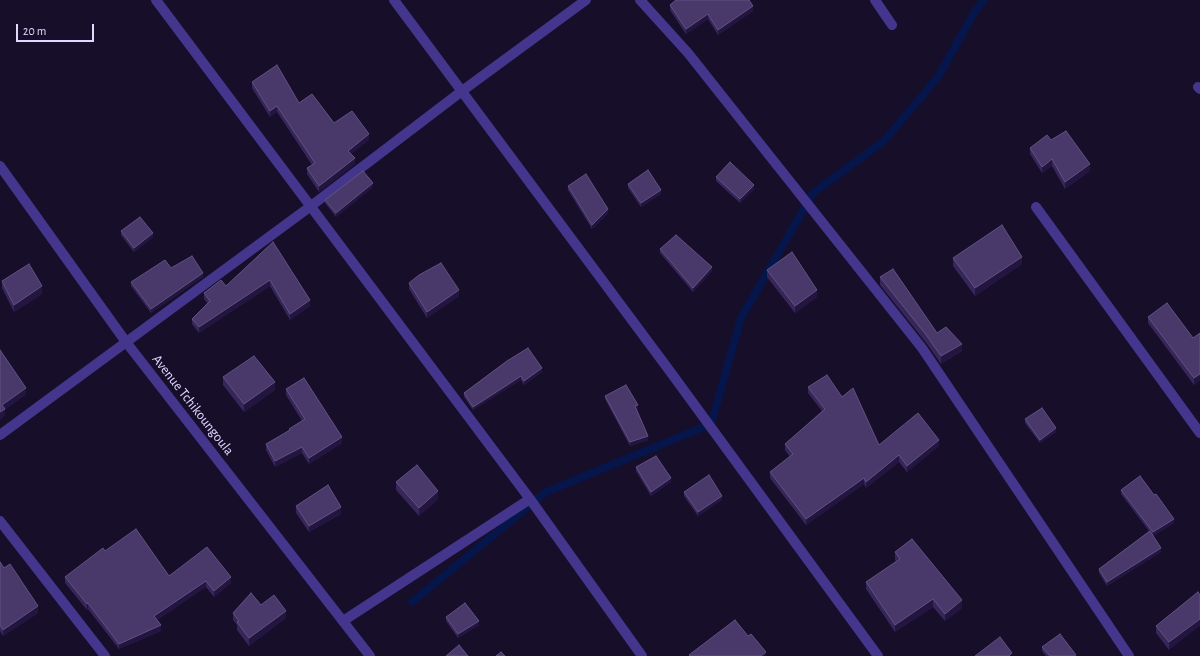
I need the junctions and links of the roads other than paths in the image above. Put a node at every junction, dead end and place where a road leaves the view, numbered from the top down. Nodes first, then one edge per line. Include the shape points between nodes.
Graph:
1 (156, 0) edge
2 (394, 0) edge
3 (586, 0) edge
4 (640, 0) edge
5 (875, 0) edge
6 (892, 25) dead end
7 (462, 91) junction
8 (0, 166) edge
9 (311, 206) junction
10 (1036, 207) dead end
11 (126, 342) junction
12 (1200, 433) edge
13 (0, 435) edge
14 (530, 499) junction
15 (0, 521) edge
16 (342, 621) junction
17 (105, 656) edge
18 (370, 656) edge
19 (642, 656) edge
20 (878, 656) edge
21 (1129, 656) edge

1 - 9 street
2 - 7 street
3 - 7 street
4 - 21 street via 688,53 922,348
5 - 6 street
7 - 9 street
7 - 20 street
8 - 11 street, Avenue Tchikoungoula
9 - 11 street
9 - 14 street
10 - 12 street
11 - 13 street
11 - 16 street, Avenue Tchikoungoula
14 - 16 street
14 - 19 street
15 - 17 street
16 - 18 street, Avenue Tchikoungoula

